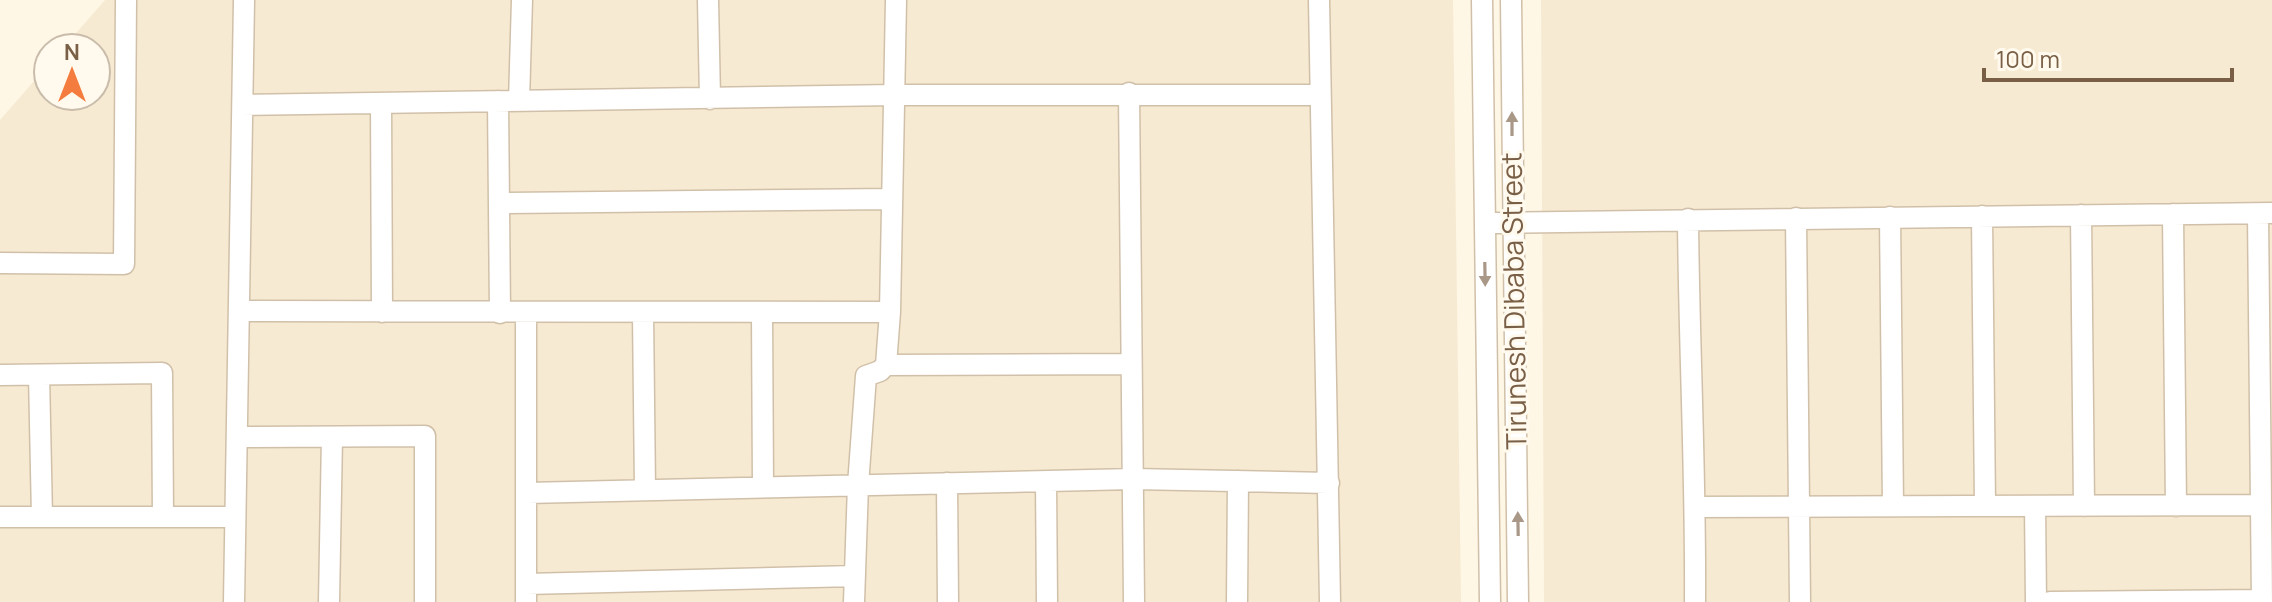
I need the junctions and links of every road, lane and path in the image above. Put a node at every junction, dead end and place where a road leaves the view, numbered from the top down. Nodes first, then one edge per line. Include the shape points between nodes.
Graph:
1 (126, 0) edge
2 (244, 0) edge
3 (522, 0) edge
4 (708, 0) edge
5 (896, 0) edge
6 (1319, 0) edge
7 (1482, 0) edge
8 (1511, 0) edge
9 (1129, 93) junction
10 (895, 95) junction
11 (1320, 95) junction
12 (710, 99) junction
13 (508, 101) junction
14 (381, 103) junction
15 (243, 105) junction
16 (892, 199) junction
17 (499, 203) junction
18 (2173, 214) junction
19 (2265, 214) edge
20 (2081, 215) junction
21 (1982, 216) junction
22 (1890, 217) junction
23 (1796, 218) junction
24 (1688, 219) junction
25 (1512, 221) junction
26 (1485, 223) junction
27 (0, 263) edge
28 (240, 311) junction
29 (2266, 311) edge
30 (382, 312) junction
31 (890, 312) junction
32 (500, 313) junction
33 (526, 313) junction
34 (643, 313) junction
35 (762, 313) junction
36 (1131, 364) junction
37 (886, 365) junction
38 (0, 375) edge
39 (39, 375) junction
40 (2266, 407) edge
41 (237, 437) junction
42 (332, 437) junction
43 (1133, 479) junction
44 (1238, 481) junction
45 (1046, 482) junction
46 (947, 483) junction
47 (1329, 483) junction
48 (858, 485) junction
49 (763, 487) junction
50 (645, 490) junction
51 (527, 493) junction
52 (2261, 505) junction
53 (1893, 506) junction
54 (1985, 506) junction
55 (2035, 506) junction
56 (2084, 506) junction
57 (2176, 506) junction
58 (1696, 507) junction
59 (1799, 507) junction
60 (0, 517) edge
61 (42, 517) junction
62 (163, 517) junction
63 (235, 517) junction
64 (2267, 529) edge
65 (855, 576) junction
66 (526, 593) edge
67 (2262, 601) edge
68 (234, 602) edge
69 (329, 602) edge
70 (425, 602) edge
71 (854, 602) edge
72 (948, 602) edge
73 (1047, 602) edge
74 (1134, 602) edge
75 (1237, 602) edge
76 (1330, 602) edge
77 (1490, 602) edge
78 (1518, 602) edge
79 (1695, 602) edge
80 (1800, 602) edge
81 (2036, 602) edge
82 (2050, 602) edge
83 (2065, 602) edge
84 (2159, 602) edge

1 - 27 street via 124,264
2 - 15 street
3 - 13 street
4 - 12 street
5 - 10 street
6 - 11 street
7 - 26 street, Tirunesh Dibaba Street
25 -> 8 street, Tirunesh Dibaba Street
9 - 10 street
9 - 11 street
9 - 36 street
10 - 12 street
10 - 16 street
11 - 47 street
12 - 13 street
13 - 14 street
13 - 17 street
14 - 15 street
14 - 30 street
15 - 28 street
16 - 17 street
16 - 31 street
17 - 32 street
18 - 19 street
18 - 20 street
18 - 57 street
19 - 29 street
20 - 21 street
20 - 56 street
21 - 22 street
21 - 54 street
22 - 23 street
22 - 53 street
23 - 24 street
23 - 59 street
24 - 25 street
24 - 58 street
25 - 26 street
78 -> 25 street, Tirunesh Dibaba Street
26 -> 77 street, Tirunesh Dibaba Street
28 - 30 street
28 - 41 street
29 - 40 street
30 - 32 street
31 - 35 street
31 - 37 street
32 - 33 street
33 - 34 street
33 - 51 street
34 - 35 street
34 - 50 street
35 - 49 street
36 - 37 street
36 - 43 street
37 - 48 street via 866,376
38 - 39 street
39 - 61 street
39 - 62 street via 162,373
40 - 52 street
41 - 42 street
41 - 63 street
42 - 69 street
42 - 70 street via 425,436
43 - 44 street
43 - 45 street
43 - 74 street
44 - 47 street
44 - 75 street
45 - 46 street
45 - 73 street
46 - 48 street
46 - 72 street
47 - 76 street
48 - 49 street
48 - 65 street
49 - 50 street
50 - 51 street
51 - 66 street
52 - 57 street
52 - 64 street
53 - 54 street
53 - 59 street
54 - 55 street
55 - 56 street
55 - 81 street
56 - 57 street
58 - 59 street
58 - 79 street
59 - 80 street
60 - 61 street
61 - 62 street
62 - 63 street
63 - 68 street
64 - 67 street
65 - 66 street
65 - 71 street
67 - 84 street
82 - 83 street
83 - 84 street

